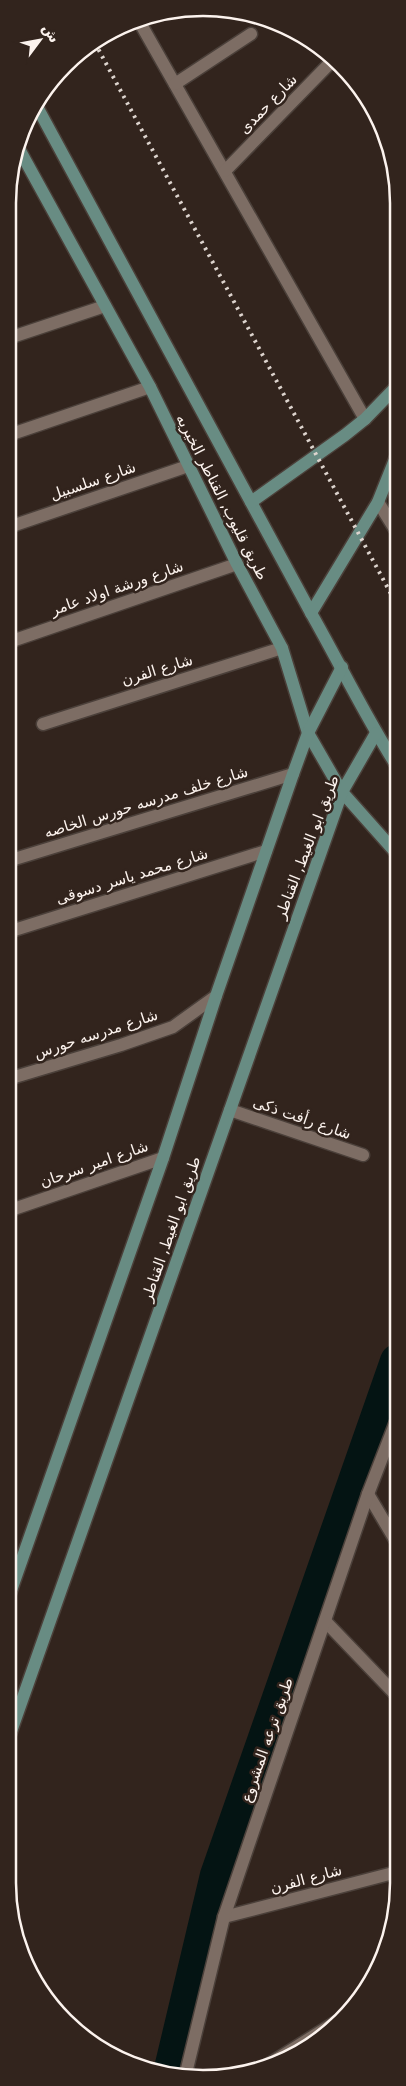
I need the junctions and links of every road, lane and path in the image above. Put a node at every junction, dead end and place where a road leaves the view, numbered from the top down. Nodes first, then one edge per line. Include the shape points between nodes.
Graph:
1 (142, 26) edge
2 (251, 34) dead end
3 (328, 65) edge
4 (175, 84) junction
5 (40, 113) edge
6 (23, 156) edge
7 (225, 172) junction
8 (104, 306) junction
9 (16, 336) edge
10 (150, 388) junction
11 (390, 392) edge
12 (365, 419) junction
13 (16, 433) edge
14 (188, 466) junction
15 (390, 472) edge
16 (251, 502) junction
17 (378, 502) junction
18 (390, 521) edge
19 (16, 525) edge
20 (237, 564) junction
21 (311, 613) junction
22 (16, 640) edge
23 (282, 648) junction
24 (342, 667) junction
25 (43, 724) dead end
26 (308, 733) junction
27 (376, 733) junction
28 (390, 755) edge
29 (293, 774) junction
30 (342, 792) junction
31 (390, 846) edge
32 (266, 851) junction
33 (16, 858) edge
34 (16, 929) edge
35 (216, 996) junction
36 (16, 1077) edge
37 (230, 1110) junction
38 (363, 1155) dead end
39 (163, 1158) junction
40 (16, 1208) edge
41 (390, 1437) edge
42 (368, 1494) junction
43 (390, 1531) edge
44 (16, 1576) edge
45 (324, 1621) junction
46 (390, 1689) edge
47 (16, 1717) edge
48 (390, 1874) edge
49 (224, 1917) junction
50 (187, 2069) edge

1 - 4 street
2 - 4 street
3 - 7 street, شارع حمدى
4 - 7 street
5 - 16 main road, طريق قليوب, القناطر الخيريه
6 - 8 main road, طريق قليوب, القناطر الخيريه
7 - 12 street
8 - 9 street
8 - 10 main road, طريق قليوب, القناطر الخيريه
10 - 13 street
10 - 14 main road, طريق قليوب, القناطر الخيريه
11 - 12 main road
12 - 16 main road
14 - 19 street, شارع سلسبيل
14 - 20 main road, طريق قليوب, القناطر الخيريه
15 - 17 main road
16 - 21 main road, طريق قليوب, القناطر الخيريه
17 - 18 street
17 - 21 main road
20 - 22 street, شارع ورشة اولاد عامر
20 - 23 main road, طريق قليوب, القناطر الخيريه
21 - 24 main road, طريق قليوب, القناطر الخيريه
23 - 25 street, شارع الفرن
23 - 26 main road, طريق قليوب, القناطر الخيريه
24 - 26 main road, طريق ابو الغيط, القناطر
24 - 27 main road, طريق قليوب, القناطر الخيريه
26 - 29 main road, طريق ابو الغيط, القناطر
26 - 30 main road, طريق قليوب, القناطر الخيريه
27 - 28 main road, طريق قليوب, القناطر الخيريه
27 - 30 main road, طريق ابو الغيط, القناطر
29 - 32 main road, طريق ابو الغيط, القناطر
29 - 33 street, شارع خلف مدرسه حورس الخاصه
30 - 31 main road, طريق قليوب, القناطر الخيريه
30 - 37 main road, طريق ابو الغيط, القناطر
32 - 34 street, شارع محمد ياسر دسوقى
32 - 35 main road, طريق ابو الغيط, القناطر
35 - 36 street, شارع مدرسه حورس via 173,1027
35 - 39 main road, طريق ابو الغيط, القناطر
37 - 38 street, شارع رأفت ذكى
37 - 47 main road, طريق ابو الغيط, القناطر
39 - 40 street, شارع امير سرحان
39 - 44 main road, طريق ابو الغيط, القناطر
41 - 42 street, طريق ترعه المشروع
42 - 43 street
42 - 45 street, طريق ترعه المشروع
45 - 46 street
45 - 49 street, طريق ترعه المشروع
48 - 49 street, شارع الفرن
49 - 50 street, طريق ترعه المشروع

